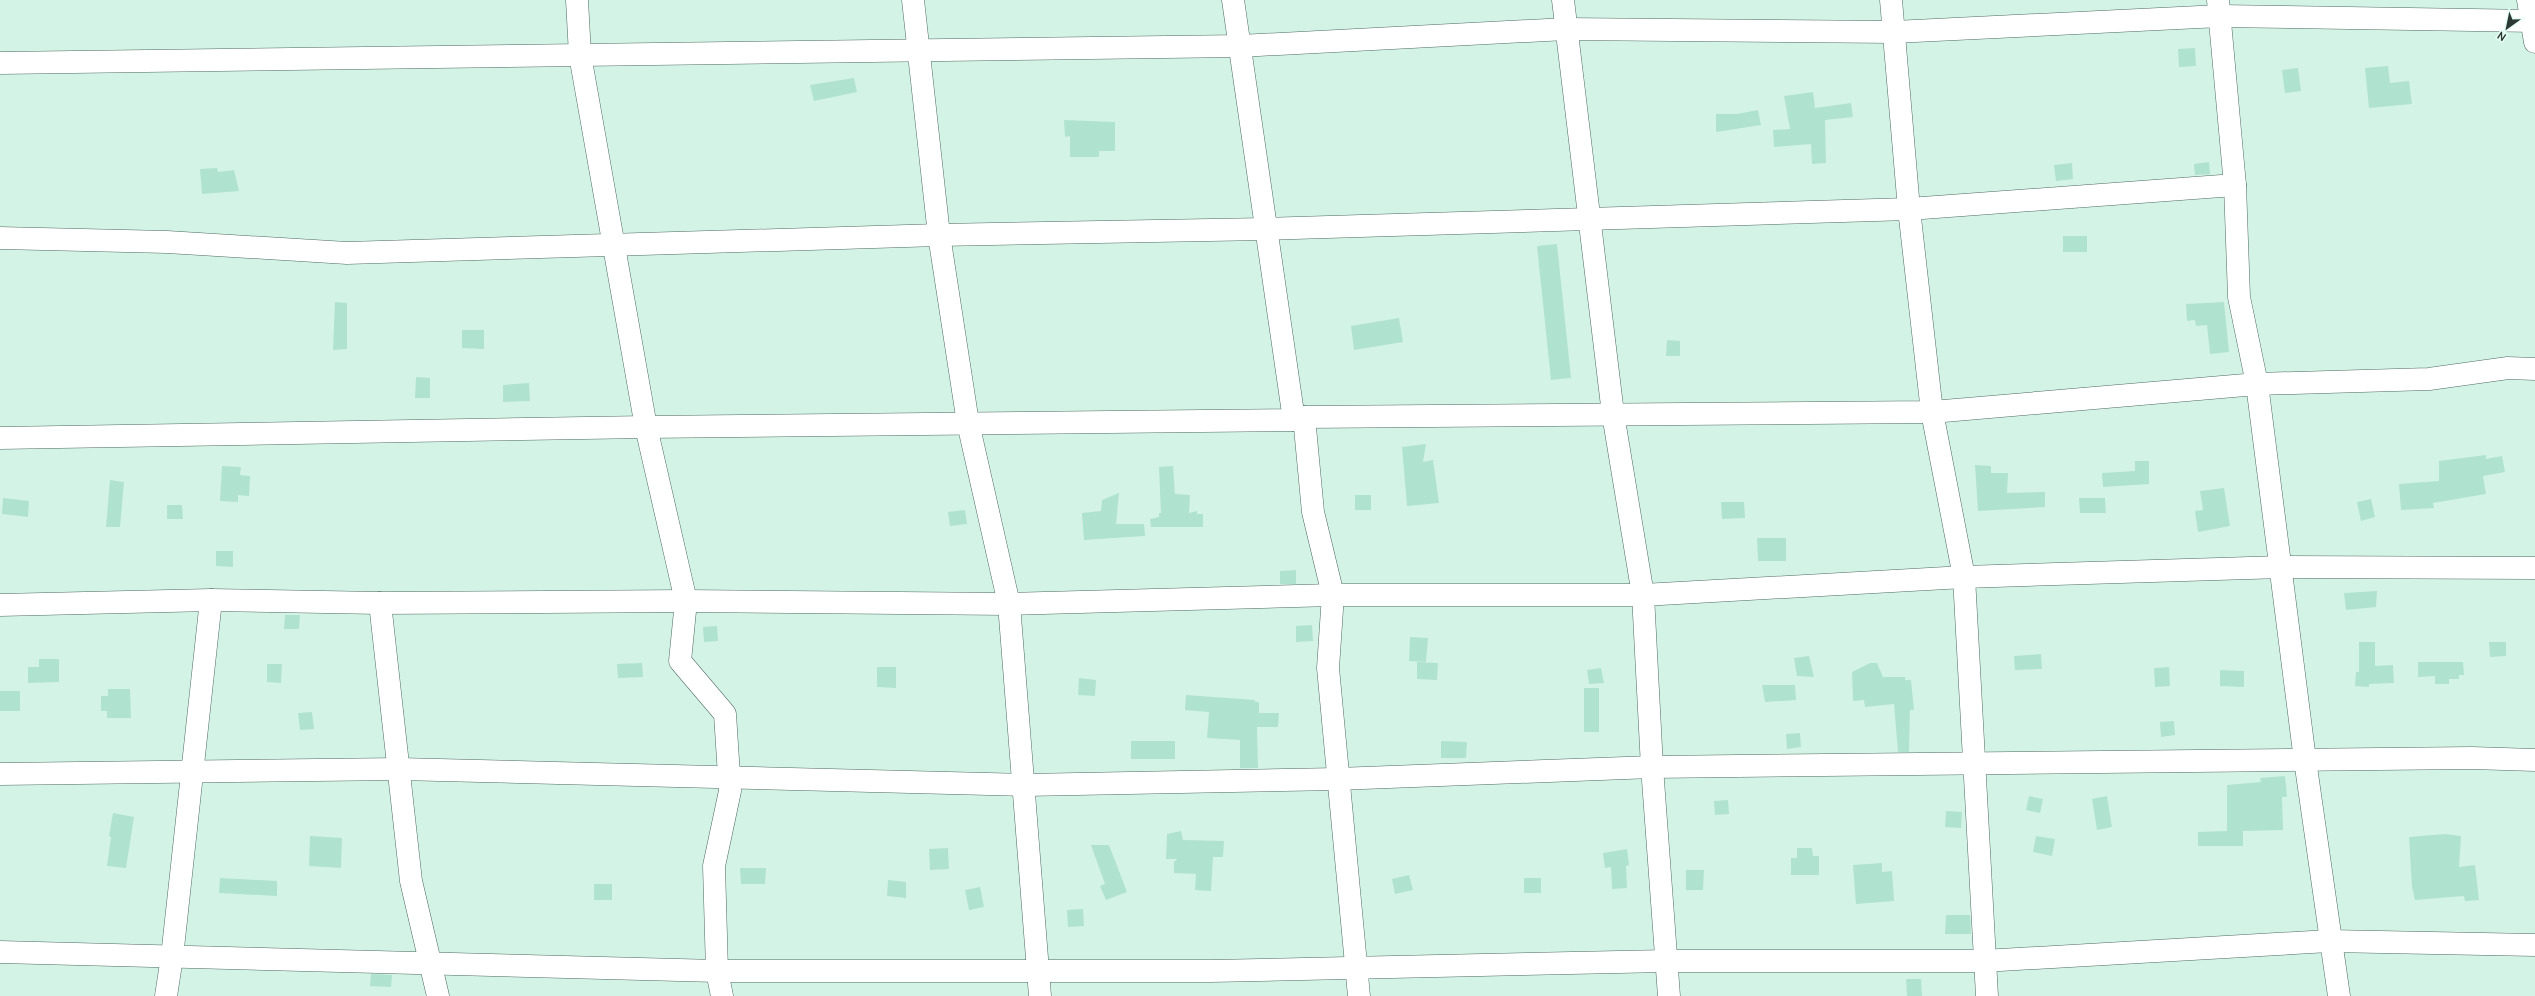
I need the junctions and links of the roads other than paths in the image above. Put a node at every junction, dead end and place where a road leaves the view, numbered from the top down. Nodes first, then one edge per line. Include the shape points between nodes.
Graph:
1 (577, 0) edge
2 (913, 0) edge
3 (1233, 0) edge
4 (1563, 0) edge
5 (1891, 0) edge
6 (2528, 0) edge
7 (2219, 8) edge
8 (2534, 28) edge
9 (1566, 29) junction
10 (1894, 32) junction
11 (1240, 46) junction
12 (917, 52) junction
13 (580, 55) junction
14 (0, 63) edge
15 (2235, 185) junction
16 (1908, 209) junction
17 (1590, 220) junction
18 (1264, 229) junction
19 (939, 235) junction
20 (0, 238) edge
21 (615, 244) junction
22 (2535, 369) edge
23 (2257, 384) junction
24 (1932, 412) junction
25 (1613, 414) junction
26 (1299, 419) junction
27 (968, 423) junction
28 (646, 427) junction
29 (0, 438) edge
30 (2282, 567) junction
31 (2535, 568) edge
32 (1964, 577) junction
33 (1333, 595) junction
34 (1643, 595) junction
35 (212, 600) junction
36 (686, 601) junction
37 (380, 603) junction
38 (1008, 604) junction
39 (0, 605) edge
40 (2305, 760) junction
41 (2535, 760) edge
42 (1974, 764) junction
43 (1652, 767) junction
44 (399, 769) junction
45 (192, 773) junction
46 (0, 774) edge
47 (730, 778) junction
48 (1337, 779) junction
49 (1025, 785) junction
50 (2329, 941) junction
51 (2535, 946) edge
52 (0, 952) edge
53 (172, 957) junction
54 (1666, 961) junction
55 (1983, 961) junction
56 (432, 964) junction
57 (1357, 968) junction
58 (717, 971) junction
59 (1037, 971) junction
60 (166, 996) edge
61 (438, 996) edge
62 (722, 996) edge
63 (1040, 996) edge
64 (1359, 996) edge
65 (1669, 996) edge
66 (1987, 996) edge
67 (2339, 996) edge

1 - 13 street
2 - 12 street
3 - 11 street
4 - 9 street
5 - 10 street
6 - 8 street
7 - 8 street
7 - 10 street
7 - 15 street
9 - 10 street
9 - 11 street
9 - 17 street
10 - 16 street
11 - 12 street
11 - 18 street
12 - 13 street
12 - 19 street
13 - 14 street
13 - 21 street
15 - 16 street
15 - 23 street via 2239,296
16 - 17 street
16 - 24 street
17 - 18 street
17 - 25 street
18 - 19 street
18 - 26 street
19 - 21 street
19 - 27 street
20 - 21 street via 167,242 347,253
21 - 28 street
22 - 23 street via 2508,368 2428,379
23 - 24 street
23 - 30 street
24 - 25 street
24 - 32 street
25 - 26 street
25 - 34 street
26 - 27 street
26 - 33 street via 1313,512
27 - 28 street
27 - 38 street
28 - 29 street
28 - 36 street
30 - 31 street
30 - 32 street
30 - 40 street
32 - 34 street
32 - 42 street
33 - 34 street
33 - 38 street
33 - 48 street via 1328,668
34 - 43 street
35 - 37 street
35 - 39 street
35 - 45 street
36 - 37 street
36 - 38 street
36 - 47 street via 680,661 725,714
37 - 44 street
38 - 49 street
40 - 41 street
40 - 42 street
40 - 50 street
42 - 43 street
42 - 55 street
43 - 48 street
43 - 54 street
44 - 45 street
44 - 47 street
44 - 56 street via 411,881
45 - 46 street
45 - 53 street
47 - 49 street
47 - 58 street via 730,791 714,866
48 - 49 street
48 - 57 street
49 - 59 street
50 - 51 street
50 - 55 street
50 - 67 street
52 - 53 street
53 - 56 street
53 - 60 street
54 - 55 street
54 - 57 street
54 - 65 street
55 - 66 street
56 - 58 street
56 - 61 street
57 - 59 street
57 - 64 street
58 - 59 street
58 - 62 street
59 - 63 street

